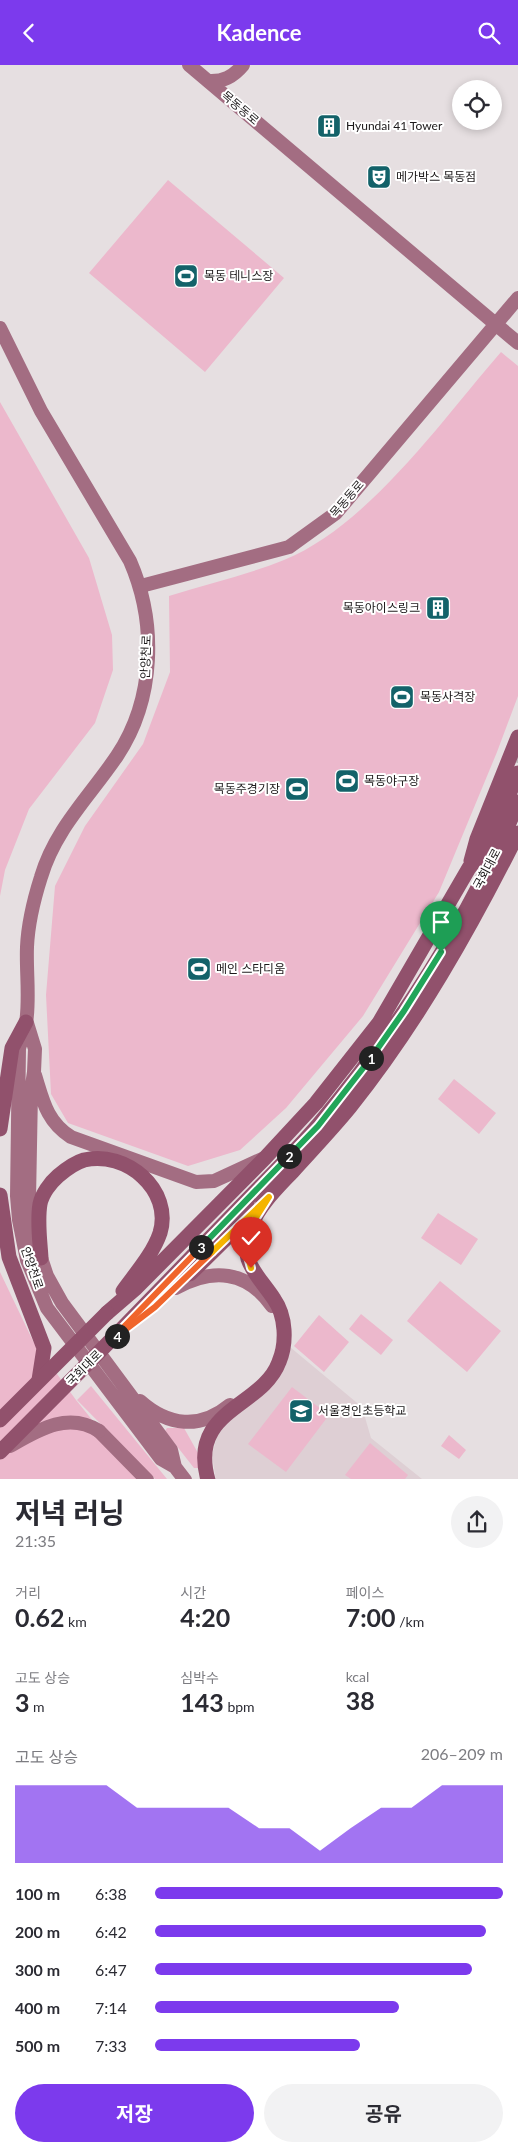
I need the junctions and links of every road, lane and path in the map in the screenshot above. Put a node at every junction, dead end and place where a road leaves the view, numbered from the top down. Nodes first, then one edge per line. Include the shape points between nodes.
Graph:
1 (190, 65) edge
2 (243, 65) edge
3 (208, 81) junction
4 (518, 298) edge
5 (496, 325) junction
6 (0, 328) edge
7 (518, 343) edge
8 (141, 586) junction
9 (518, 737) edge
10 (518, 773) tunnel mouth
11 (518, 802) edge
12 (518, 833) edge
13 (469, 868) junction
14 (26, 1022) junction
15 (34, 1072) junction
16 (0, 1129) edge
17 (265, 1158) junction
18 (0, 1195) edge
19 (269, 1197) junction
20 (41, 1258) junction
21 (176, 1288) junction
22 (108, 1313) junction
23 (114, 1337) junction
24 (39, 1380) junction
25 (125, 1389) junction
26 (0, 1420) edge
27 (0, 1452) edge
28 (176, 1467) junction
29 (147, 1479) edge
30 (185, 1479) edge
31 (208, 1479) edge

1 - 3 main road, 목동동로
2 - 3 main road via 228,78 219,82
3 - 5 main road, 목동동로
4 - 5 main road
5 - 7 main road, 목동동로
5 - 8 main road, 목동동로 via 336,513 319,527 289,547
6 - 8 main road, 안양천로 via 41,411 130,561
8 - 14 main road, 안양천로 via 149,668 144,695 117,755 75,809 41,875 27,946
9 - 13 main road via 476,839
10 - 13 main road, 국회대로 via 488,844
11 - 23 main road, 국회대로 via 486,871 441,952 365,1066 318,1126
12 - 19 main road via 468,929 393,1049 350,1107
13 - 17 main road, 국회대로 via 380,1023 316,1103
14 - 15 main road, 안양천로 via 35,1049
14 - 16 main road via 12,1047
14 - 28 main road, 안양천로 via 19,1048 18,1196 27,1260 52,1315 161,1459
15 - 17 main road via 48,1115 61,1131 186,1180 214,1181
15 - 20 main road, 안양천로 via 28,1199
17 - 22 main road, 국회대로
18 - 24 main road via 9,1257 44,1348
19 - 21 main road
19 - 31 main road via 252,1224 247,1253 251,1268 279,1307 284,1326 282,1356 274,1373 227,1413 212,1433 204,1456
20 - 22 main road via 40,1204 50,1183 67,1169 84,1161 106,1159 131,1167 147,1180 159,1198 162,1219 159,1234 148,1256
20 - 25 main road, 안양천로 via 62,1303
21 - 23 main road
21 - 25 main road via 199,1277 218,1275 234,1277 258,1290 271,1305 278,1325 278,1345 272,1366 262,1379 227,1407 200,1421 168,1420
22 - 24 main road, 국회대로, bridge
23 - 27 main road, 국회대로, bridge
24 - 26 main road, 국회대로, bridge
25 - 28 main road, 안양천로 via 171,1450
27 - 29 main road, bridge via 40,1429 57,1423 80,1423 98,1431
28 - 30 main road, 안양천로

